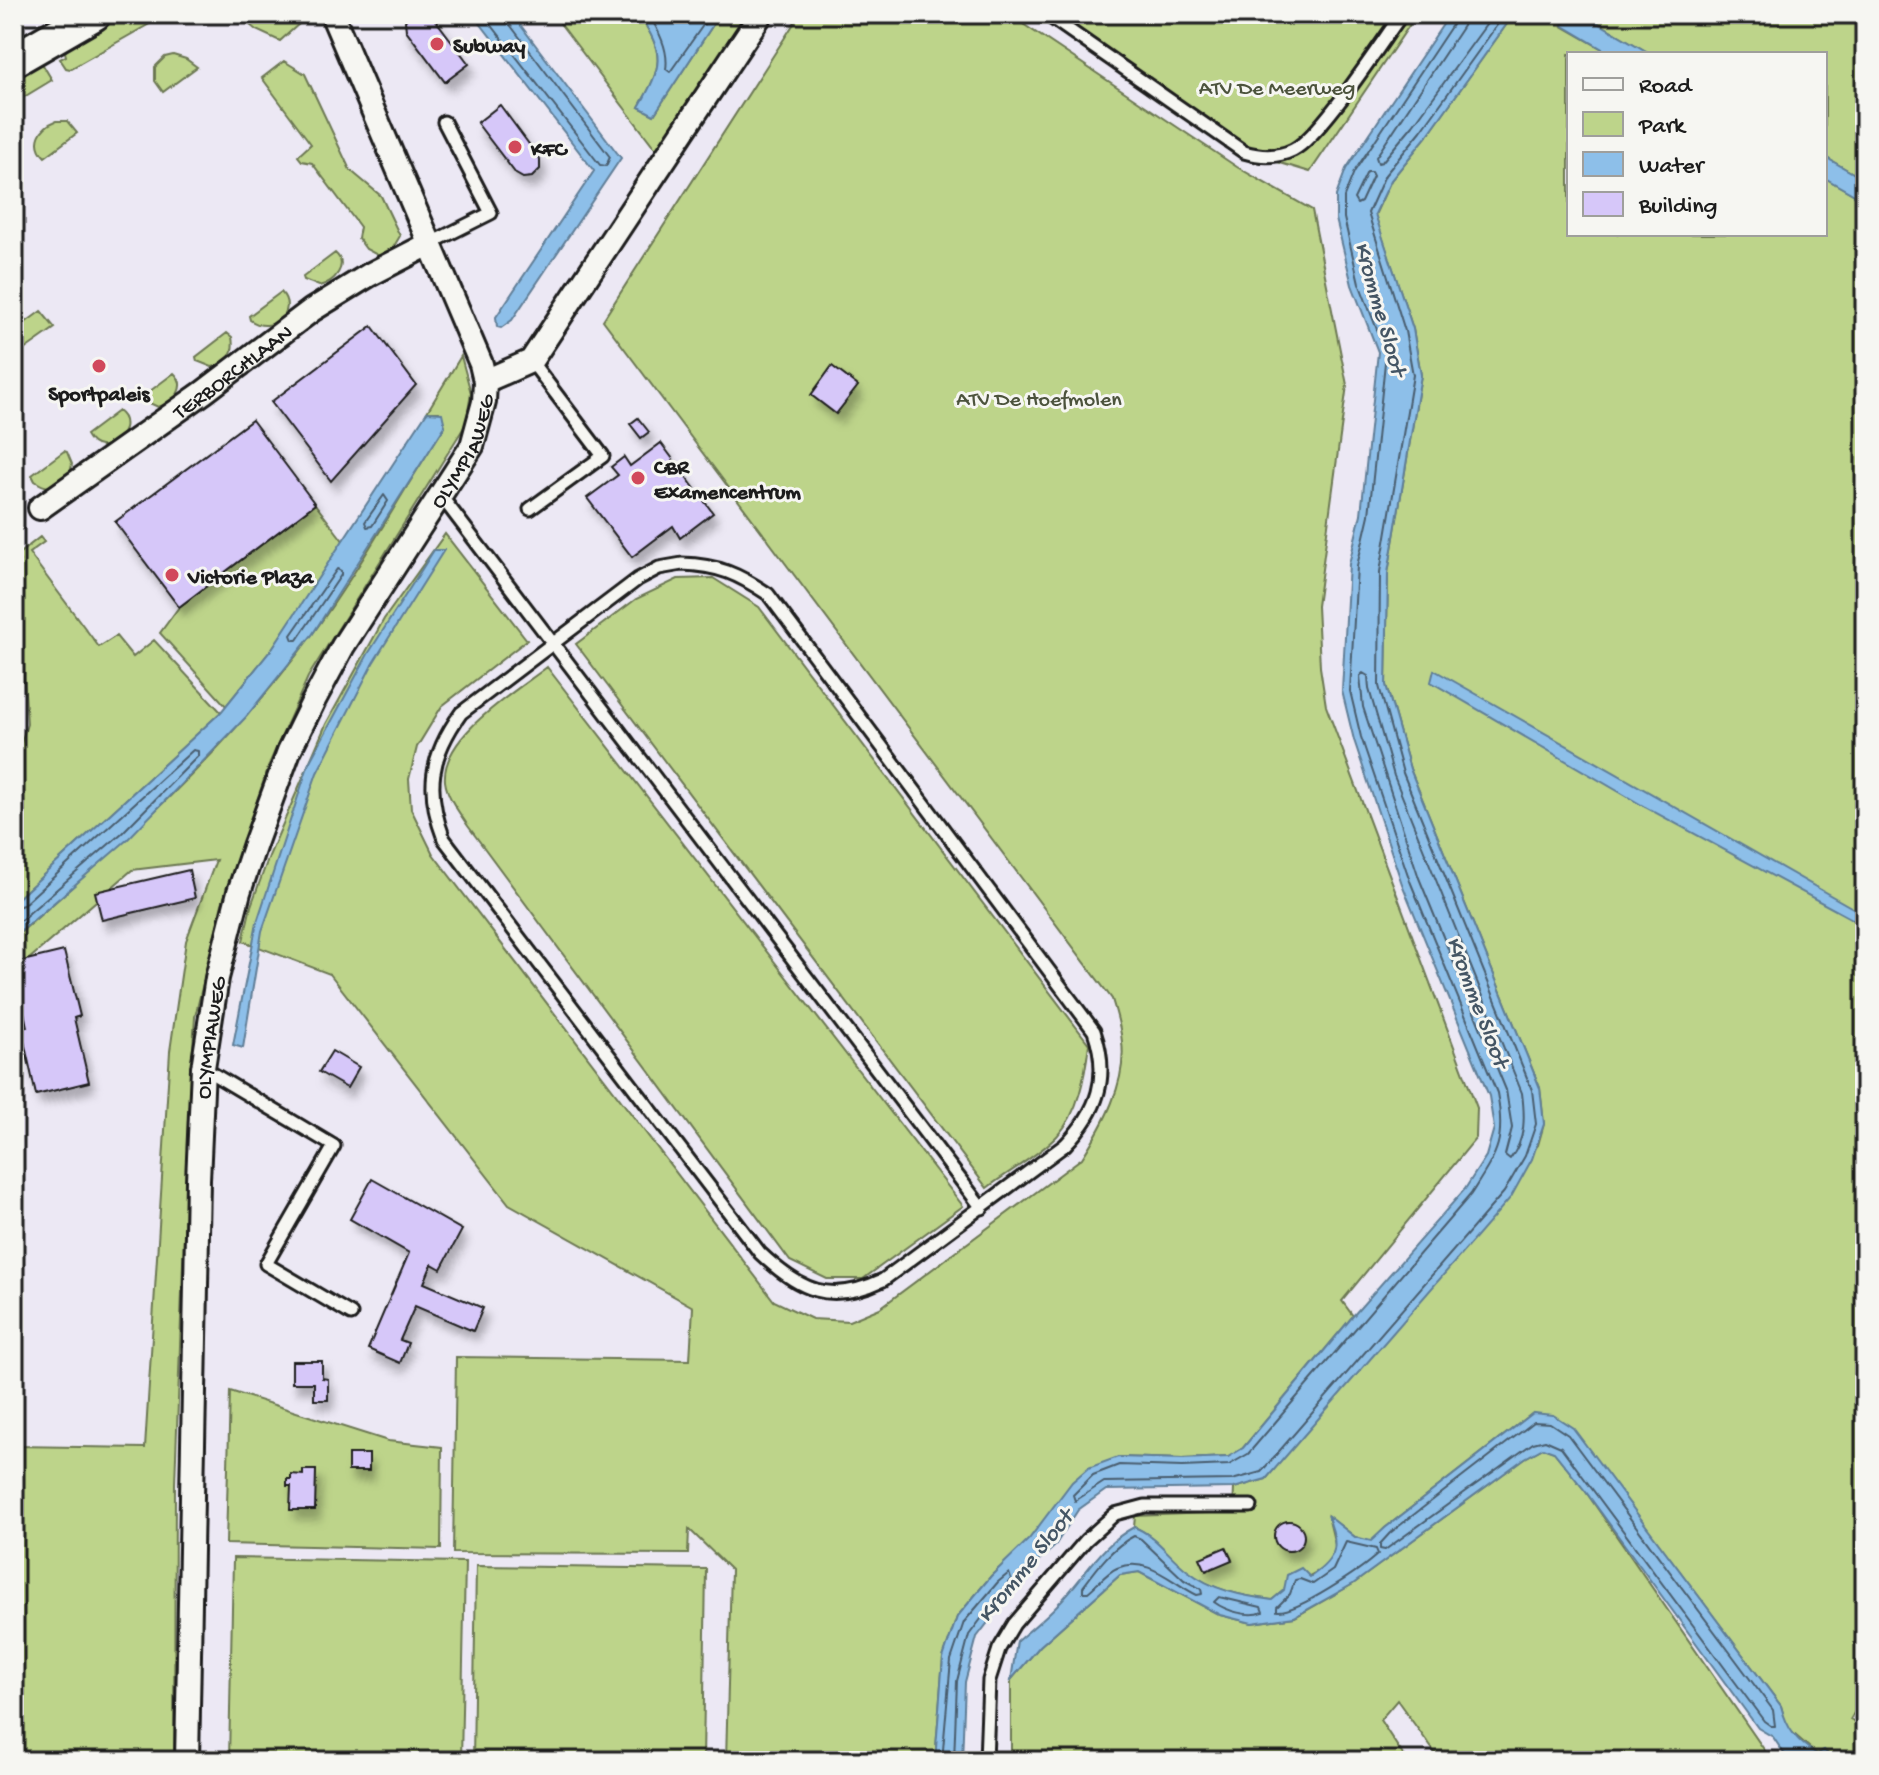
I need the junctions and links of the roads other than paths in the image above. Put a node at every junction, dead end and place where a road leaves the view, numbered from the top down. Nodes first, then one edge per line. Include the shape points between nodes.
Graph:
1 (94, 14) edge
2 (332, 14) edge
3 (761, 14) edge
4 (1046, 14) edge
5 (1402, 14) edge
6 (14, 60) edge
7 (444, 122) dead end
8 (431, 243) junction
9 (531, 361) junction
10 (485, 381) junction
11 (441, 496) junction
12 (40, 508) dead end
13 (530, 509) dead end
14 (552, 644) junction
15 (203, 1068) junction
16 (982, 1208) junction
17 (351, 1314) dead end
18 (1251, 1506) dead end
19 (187, 1761) edge
20 (986, 1761) edge

1 - 6 main road
2 - 8 street, OLYMPIAWEG
3 - 9 street
4 - 5 lane via 1244,152 1262,157 1291,152 1313,135
7 - 8 lane via 491,213
8 - 10 street, OLYMPIAWEG
8 - 12 street, TERBORCHLAAN via 312,310
9 - 10 street, OLYMPIAWEG
9 - 13 lane via 603,456
10 - 11 street, OLYMPIAWEG via 472,446
11 - 14 lane
11 - 15 street, OLYMPIAWEG via 343,646 289,751 239,892 217,978
14 - 16 lane
14 - 16 lane via 659,568 708,565 768,594 1094,1031 1102,1053 1096,1100 1084,1125
14 - 16 lane via 461,713 435,761 434,814 444,839 492,902 760,1253 801,1285 831,1293 860,1291
15 - 17 lane via 334,1146 266,1264
15 - 19 street, OLYMPIAWEG
18 - 20 lane via 1145,1506 1115,1514 1086,1540 999,1649 989,1680

